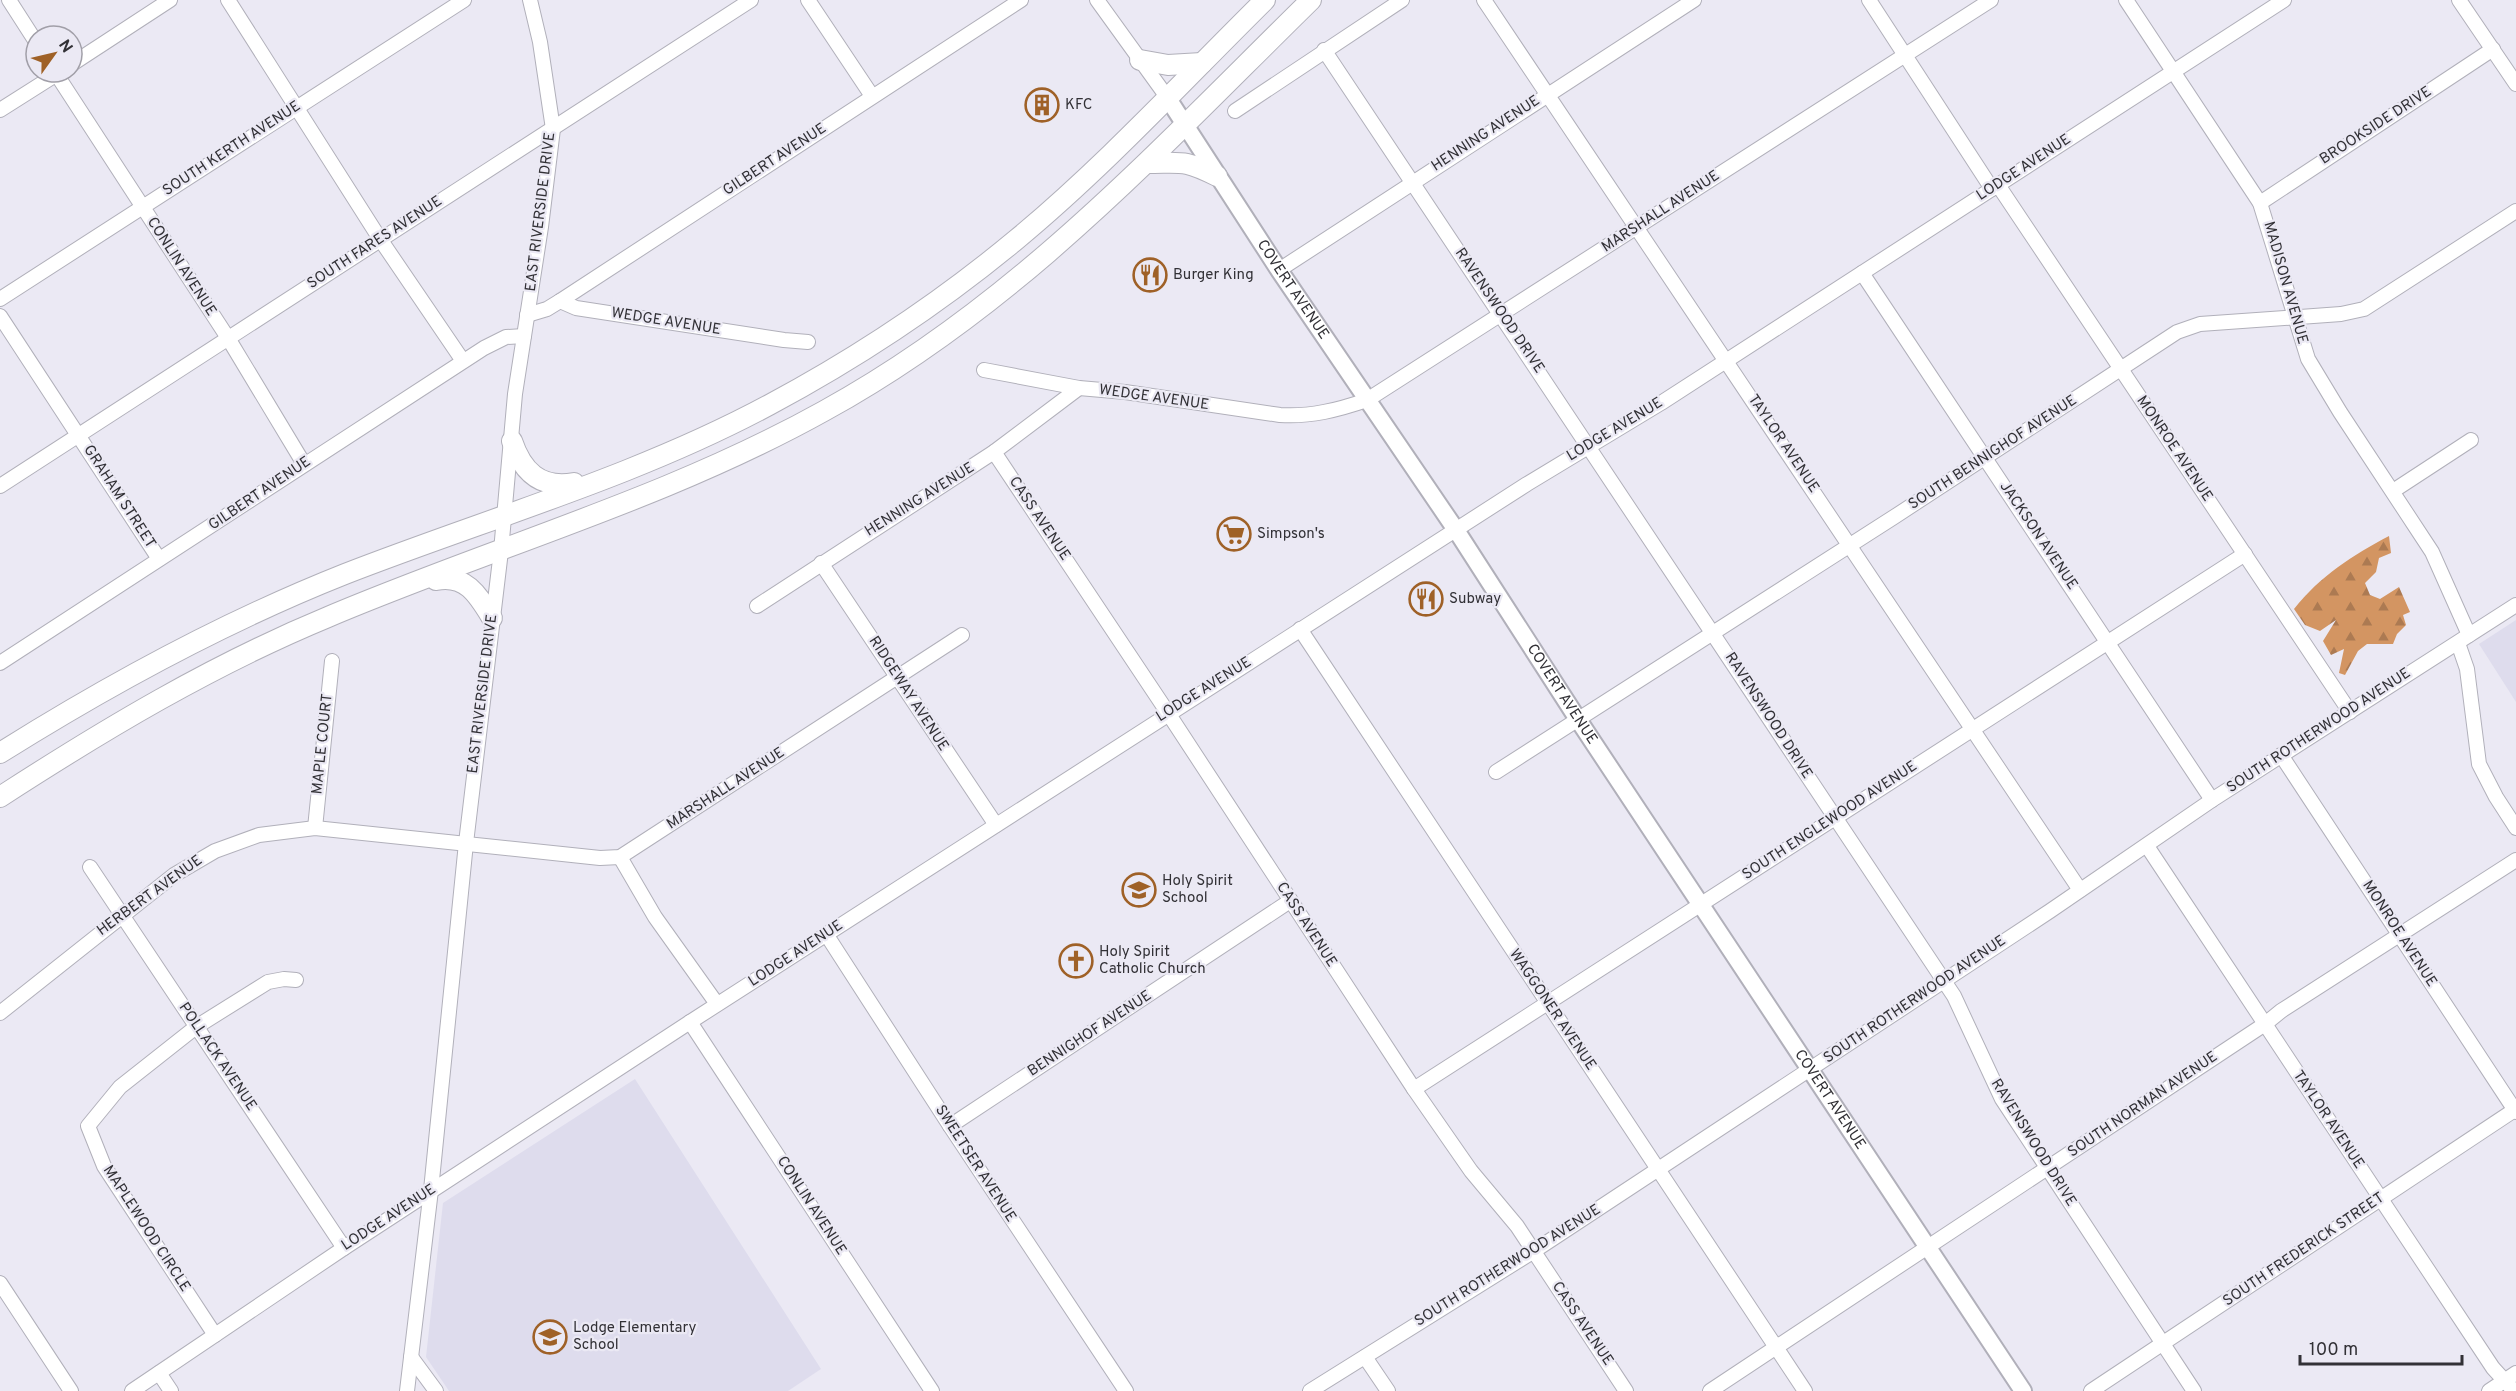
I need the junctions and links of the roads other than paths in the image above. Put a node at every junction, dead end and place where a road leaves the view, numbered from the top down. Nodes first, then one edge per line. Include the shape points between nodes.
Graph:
1 (9, 0) edge
2 (170, 0) edge
3 (228, 0) edge
4 (464, 0) edge
5 (530, 0) edge
6 (751, 0) edge
7 (808, 0) edge
8 (994, 0) edge
9 (1021, 0) edge
10 (1098, 0) edge
11 (1265, 0) edge
12 (1311, 0) edge
13 (1402, 0) edge
14 (1484, 0) edge
15 (1694, 0) edge
16 (1869, 0) edge
17 (1991, 0) edge
18 (2126, 0) edge
19 (2284, 0) edge
20 (2459, 0) edge
21 (1002, 13) junction
22 (24, 24) edge
23 (2493, 49) junction
24 (1324, 50) junction
25 (84, 56) edge
26 (1905, 56) junction
27 (1140, 60) junction
28 (1202, 63) junction
29 (2173, 73) junction
30 (40, 84) edge
31 (64, 84) edge
32 (2516, 84) edge
33 (1546, 95) junction
34 (872, 96) junction
35 (1167, 97) junction
36 (297, 108) junction
37 (0, 110) edge
38 (1235, 111) dead end
39 (1185, 124) junction
40 (553, 129) junction
41 (1147, 163) junction
42 (1217, 176) junction
43 (1412, 183) junction
44 (1995, 187) junction
45 (2260, 202) junction
46 (142, 207) junction
47 (2516, 211) edge
48 (1635, 228) junction
49 (380, 239) junction
50 (1279, 270) junction
51 (1862, 273) junction
52 (0, 299) edge
53 (561, 301) junction
54 (527, 315) junction
55 (1501, 315) junction
56 (0, 316) edge
57 (2294, 317) junction
58 (524, 336) junction
59 (228, 338) junction
60 (808, 342) dead end
61 (1726, 360) junction
62 (463, 361) junction
63 (2120, 369) junction
64 (984, 370) dead end
65 (1079, 388) junction
66 (1367, 400) junction
67 (1325, 412) joint
68 (78, 435) junction
69 (2471, 440) dead end
70 (512, 441) junction
71 (1589, 444) junction
72 (994, 452) junction
73 (1985, 458) junction
74 (304, 464) junction
75 (612, 475) junction
76 (0, 486) edge
77 (2393, 491) junction
78 (505, 515) junction
79 (1456, 530) junction
80 (1850, 544) junction
81 (501, 551) junction
82 (2245, 554) junction
83 (159, 559) junction
84 (821, 563) junction
85 (393, 591) junction
86 (2516, 605) edge
87 (757, 606) dead end
88 (492, 618) junction
89 (1300, 629) junction
90 (1713, 633) junction
91 (962, 636) dead end
92 (2463, 639) junction
93 (2108, 642) junction
94 (332, 661) dead end
95 (0, 663) edge
96 (897, 677) junction
97 (2350, 712) junction
98 (1168, 713) junction
99 (1577, 718) junction
100 (1972, 729) junction
101 (0, 753) edge
102 (2281, 755) junction
103 (1496, 772) dead end
104 (0, 797) edge
105 (2212, 800) junction
106 (1835, 818) junction
107 (996, 825) junction
108 (315, 828) junction
109 (2516, 828) edge
110 (466, 843) junction
111 (2147, 846) junction
112 (620, 857) junction
113 (2516, 860) edge
114 (90, 867) dead end
115 (2080, 890) junction
116 (1290, 901) junction
117 (1701, 904) junction
118 (122, 915) junction
119 (826, 934) junction
120 (2400, 936) junction
121 (296, 980) dead end
122 (1944, 981) junction
123 (1547, 1003) junction
124 (717, 1004) junction
125 (0, 1013) edge
126 (690, 1022) junction
127 (2265, 1024) junction
128 (196, 1027) junction
129 (1810, 1070) junction
130 (1414, 1089) junction
131 (2516, 1111) edge
132 (950, 1126) junction
133 (2048, 1169) junction
134 (1658, 1170) junction
135 (431, 1190) junction
136 (2380, 1198) junction
137 (344, 1248) junction
138 (1929, 1248) junction
139 (1534, 1251) junction
140 (0, 1283) edge
141 (215, 1335) junction
142 (2163, 1344) junction
143 (1776, 1347) junction
144 (411, 1357) junction
145 (1365, 1357) junction
146 (159, 1373) junction
147 (2512, 1382) edge
148 (71, 1391) edge
149 (132, 1391) edge
150 (171, 1391) edge
151 (407, 1391) edge
152 (436, 1391) edge
153 (932, 1391) edge
154 (1126, 1391) edge
155 (1310, 1391) edge
156 (1388, 1391) edge
157 (1626, 1391) edge
158 (1710, 1391) edge
159 (1804, 1391) edge
160 (2023, 1391) edge
161 (2091, 1391) edge
162 (2194, 1391) edge
163 (2489, 1391) edge

1 - 22 street
2 - 25 street
3 - 36 street
4 - 36 street, SOUTH KERTH AVENUE
5 - 40 street, EAST RIVERSIDE DRIVE
6 - 40 street, SOUTH FARES AVENUE
7 - 34 street
8 - 21 street
9 - 21 street, GILBERT AVENUE
10 - 27 street, COVERT AVENUE
11 - 28 highway
12 - 39 highway
13 - 24 street
14 - 33 street, TAYLOR AVENUE
15 - 33 street, HENNING AVENUE
16 - 26 street, MONROE AVENUE
17 - 26 street, MARSHALL AVENUE
18 - 29 street, MADISON AVENUE
19 - 29 street, LODGE AVENUE
20 - 23 street
21 - 34 street, GILBERT AVENUE
23 - 32 street
23 - 45 street, BROOKSIDE DRIVE
24 - 38 street
24 - 43 street, RAVENSWOOD DRIVE
26 - 44 street, MONROE AVENUE
26 - 48 street, MARSHALL AVENUE
27 - 28 highway via 1168,65
27 - 35 street, COVERT AVENUE
28 - 35 highway
29 - 44 street, LODGE AVENUE
29 - 45 street, MADISON AVENUE
30 - 37 street
31 - 46 street, CONLIN AVENUE
33 - 43 street, HENNING AVENUE
33 - 48 street, TAYLOR AVENUE
34 - 53 street, GILBERT AVENUE
35 - 39 main road, COVERT AVENUE
35 - 75 highway via 1019,237 895,330 765,406
36 - 46 street, SOUTH KERTH AVENUE
36 - 49 street
39 - 41 highway
39 - 42 main road, COVERT AVENUE
40 - 49 street, SOUTH FARES AVENUE
40 - 54 street, EAST RIVERSIDE DRIVE
41 - 42 highway via 1194,164
41 - 81 highway via 1053,250 986,305 851,396 730,460
42 - 50 main road, COVERT AVENUE
43 - 50 street, HENNING AVENUE
43 - 55 street, RAVENSWOOD DRIVE
44 - 51 street, LODGE AVENUE
44 - 63 street, MONROE AVENUE
45 - 57 street, MADISON AVENUE
46 - 52 street, SOUTH KERTH AVENUE
46 - 59 street, CONLIN AVENUE
47 - 57 street, SOUTH BENNIGHOF AVENUE via 2364,309
48 - 55 street, MARSHALL AVENUE
48 - 61 street, TAYLOR AVENUE
49 - 59 street, SOUTH FARES AVENUE
49 - 62 street
50 - 66 main road, COVERT AVENUE
51 - 61 street, LODGE AVENUE
51 - 73 street, JACKSON AVENUE
53 - 54 street, GILBERT AVENUE
53 - 60 street, WEDGE AVENUE via 584,309
54 - 58 street, EAST RIVERSIDE DRIVE
55 - 66 street, MARSHALL AVENUE
55 - 71 street, RAVENSWOOD DRIVE
56 - 68 street, GRAHAM STREET
57 - 63 street, SOUTH BENNIGHOF AVENUE via 2186,328
57 - 77 street, MADISON AVENUE via 2315,371
58 - 62 street, GILBERT AVENUE via 506,337
58 - 70 street, EAST RIVERSIDE DRIVE
59 - 68 street, SOUTH FARES AVENUE
59 - 74 street, CONLIN AVENUE
61 - 71 street, LODGE AVENUE
61 - 80 street, TAYLOR AVENUE
62 - 74 street, GILBERT AVENUE
63 - 73 street, SOUTH BENNIGHOF AVENUE
63 - 82 street, MONROE AVENUE
64 - 65 street, WEDGE AVENUE
65 - 67 street, WEDGE AVENUE via 1280,415
65 - 72 street, HENNING AVENUE
66 - 67 street, MARSHALL AVENUE
66 - 79 main road, COVERT AVENUE
68 - 76 street, SOUTH FARES AVENUE
68 - 83 street, GRAHAM STREET
69 - 77 street
70 - 75 highway via 524,468 548,484
70 - 78 street, EAST RIVERSIDE DRIVE
71 - 79 street, LODGE AVENUE
71 - 90 street, RAVENSWOOD DRIVE
72 - 84 street, HENNING AVENUE
72 - 98 street, CASS AVENUE
73 - 80 street, SOUTH BENNIGHOF AVENUE
73 - 93 street, JACKSON AVENUE
74 - 83 street, GILBERT AVENUE
75 - 78 highway
77 - 92 street, MADISON AVENUE via 2432,552
78 - 81 street, EAST RIVERSIDE DRIVE
78 - 101 highway via 345,574 237,620 100,692
79 - 89 street, LODGE AVENUE
79 - 99 main road, COVERT AVENUE
80 - 90 street, SOUTH BENNIGHOF AVENUE
80 - 100 street, TAYLOR AVENUE
81 - 85 highway
81 - 88 street, EAST RIVERSIDE DRIVE
82 - 93 street, SOUTH ENGLEWOOD AVENUE
82 - 97 street, MONROE AVENUE
83 - 95 street, GILBERT AVENUE
84 - 87 street, HENNING AVENUE
84 - 96 street, RIDGEWAY AVENUE
85 - 88 highway via 440,579 460,580 476,592
85 - 104 highway via 218,668 115,724
86 - 92 street, SOUTH ROTHERWOOD AVENUE
88 - 110 street, EAST RIVERSIDE DRIVE
89 - 98 street, LODGE AVENUE
89 - 123 street, WAGGONER AVENUE
90 - 99 street, SOUTH BENNIGHOF AVENUE
90 - 106 street, RAVENSWOOD DRIVE
91 - 96 street, MARSHALL AVENUE
92 - 97 street, SOUTH ROTHERWOOD AVENUE
92 - 109 street, MADISON AVENUE via 2479,764
93 - 100 street, SOUTH ENGLEWOOD AVENUE
93 - 105 street, JACKSON AVENUE
94 - 108 street, MAPLE COURT
96 - 107 street, RIDGEWAY AVENUE
96 - 112 street, MARSHALL AVENUE
97 - 102 street, SOUTH ROTHERWOOD AVENUE
98 - 107 street, LODGE AVENUE
98 - 116 street, CASS AVENUE
99 - 103 street, SOUTH BENNIGHOF AVENUE
99 - 117 main road, COVERT AVENUE
100 - 106 street, SOUTH ENGLEWOOD AVENUE
100 - 115 street, TAYLOR AVENUE
102 - 105 street, SOUTH ROTHERWOOD AVENUE
102 - 120 street, MONROE AVENUE
105 - 111 street, SOUTH ROTHERWOOD AVENUE
106 - 117 street, SOUTH ENGLEWOOD AVENUE
106 - 122 street, RAVENSWOOD DRIVE
107 - 119 street, LODGE AVENUE
108 - 110 street, HERBERT AVENUE
108 - 118 street, HERBERT AVENUE via 259,835 215,851 174,875
110 - 112 street
110 - 135 street, EAST RIVERSIDE DRIVE
111 - 115 street, SOUTH ROTHERWOOD AVENUE
111 - 127 street, TAYLOR AVENUE
112 - 124 street via 655,917
113 - 120 street, SOUTH NORMAN AVENUE
114 - 118 street, POLLACK AVENUE
115 - 122 street, SOUTH ROTHERWOOD AVENUE
116 - 130 street, CASS AVENUE
116 - 132 street, BENNIGHOF AVENUE
117 - 123 street, SOUTH ENGLEWOOD AVENUE
117 - 129 main road, COVERT AVENUE
118 - 125 street, HERBERT AVENUE
118 - 128 street, POLLACK AVENUE
119 - 124 street, LODGE AVENUE
119 - 132 street, SWEETSER AVENUE
120 - 127 street, SOUTH NORMAN AVENUE
120 - 131 street, MONROE AVENUE
121 - 128 street, MAPLEWOOD CIRCLE via 268,982
122 - 129 street, SOUTH ROTHERWOOD AVENUE
122 - 133 street, RAVENSWOOD DRIVE via 1994,1084
123 - 130 street, SOUTH ENGLEWOOD AVENUE
123 - 134 street, WAGGONER AVENUE
124 - 126 street, LODGE AVENUE
126 - 135 street, LODGE AVENUE
126 - 153 street, CONLIN AVENUE
127 - 133 street, SOUTH NORMAN AVENUE
127 - 136 street, TAYLOR AVENUE
128 - 137 street, POLLACK AVENUE
128 - 141 street, MAPLEWOOD CIRCLE via 120,1087 88,1126 104,1166
129 - 134 street, SOUTH ROTHERWOOD AVENUE
129 - 138 main road, COVERT AVENUE
130 - 139 street, CASS AVENUE via 1471,1171
131 - 136 street, SOUTH FREDERICK STREET
132 - 154 street, SWEETSER AVENUE
133 - 138 street, SOUTH NORMAN AVENUE
133 - 142 street, RAVENSWOOD DRIVE
134 - 139 street, SOUTH ROTHERWOOD AVENUE
134 - 143 street, WAGGONER AVENUE
135 - 137 street, LODGE AVENUE
135 - 144 street, EAST RIVERSIDE DRIVE
136 - 142 street, SOUTH FREDERICK STREET
136 - 147 street, TAYLOR AVENUE
137 - 141 street, LODGE AVENUE
138 - 143 street, SOUTH NORMAN AVENUE
138 - 160 main road, COVERT AVENUE
139 - 145 street, SOUTH ROTHERWOOD AVENUE
139 - 157 street, CASS AVENUE
140 - 148 street
141 - 146 street, LODGE AVENUE
142 - 161 street, SOUTH FREDERICK STREET
142 - 162 street, RAVENSWOOD DRIVE
143 - 158 street, SOUTH NORMAN AVENUE
143 - 159 street, WAGGONER AVENUE
144 - 151 street, EAST RIVERSIDE DRIVE
144 - 152 street
145 - 155 street, SOUTH ROTHERWOOD AVENUE
145 - 156 street
146 - 149 street, LODGE AVENUE
146 - 150 street
147 - 163 street

